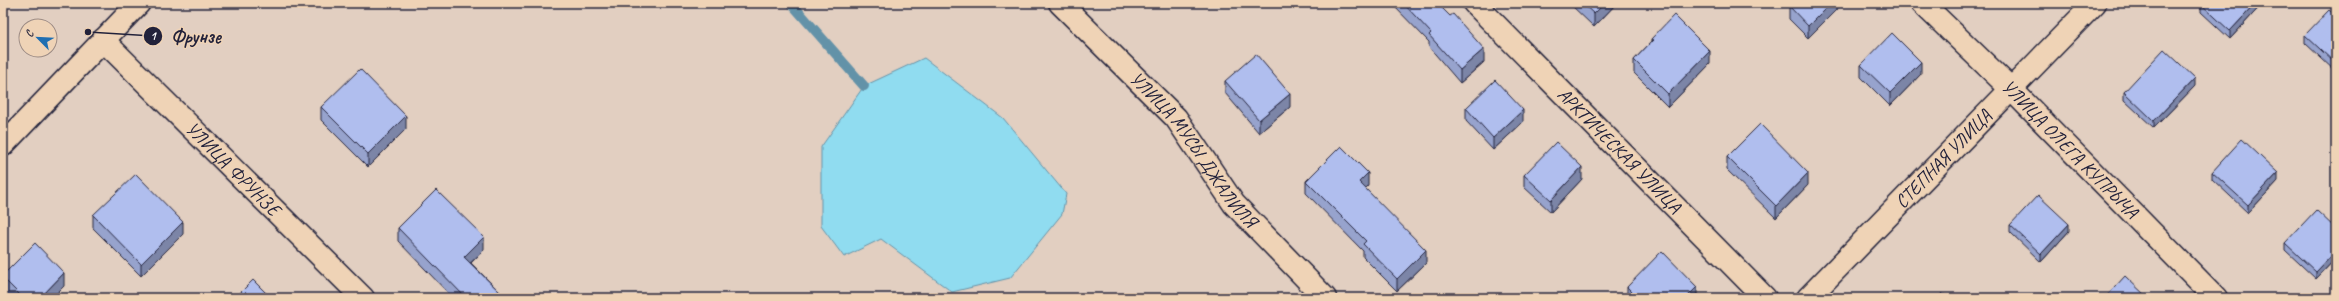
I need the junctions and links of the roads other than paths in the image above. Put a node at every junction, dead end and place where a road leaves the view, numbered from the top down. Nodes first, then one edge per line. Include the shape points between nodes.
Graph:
1 (139, 3) edge
2 (1060, 3) edge
3 (1474, 3) edge
4 (1922, 3) edge
5 (2095, 3) edge
6 (103, 40) junction
7 (2011, 89) junction
8 (3, 145) edge
9 (363, 298) edge
10 (1324, 298) edge
11 (1765, 298) edge
12 (1808, 298) edge
13 (2216, 298) edge

1 - 6 street
2 - 10 street, УЛИЦА МУСЫ ДЖАЛИЛЯ via 1176,118 1234,204
3 - 11 street, АРКТИЧЕСКАЯ УЛИЦА
4 - 7 street, УЛИЦА ОЛЕГА КУПРЫЧА
5 - 7 street, СТЕПНАЯ УЛИЦА
6 - 8 street
6 - 9 street, УЛИЦА ФРУНЗЕ
7 - 12 street, СТЕПНАЯ УЛИЦА
7 - 13 street, УЛИЦА ОЛЕГА КУПРЫЧА

